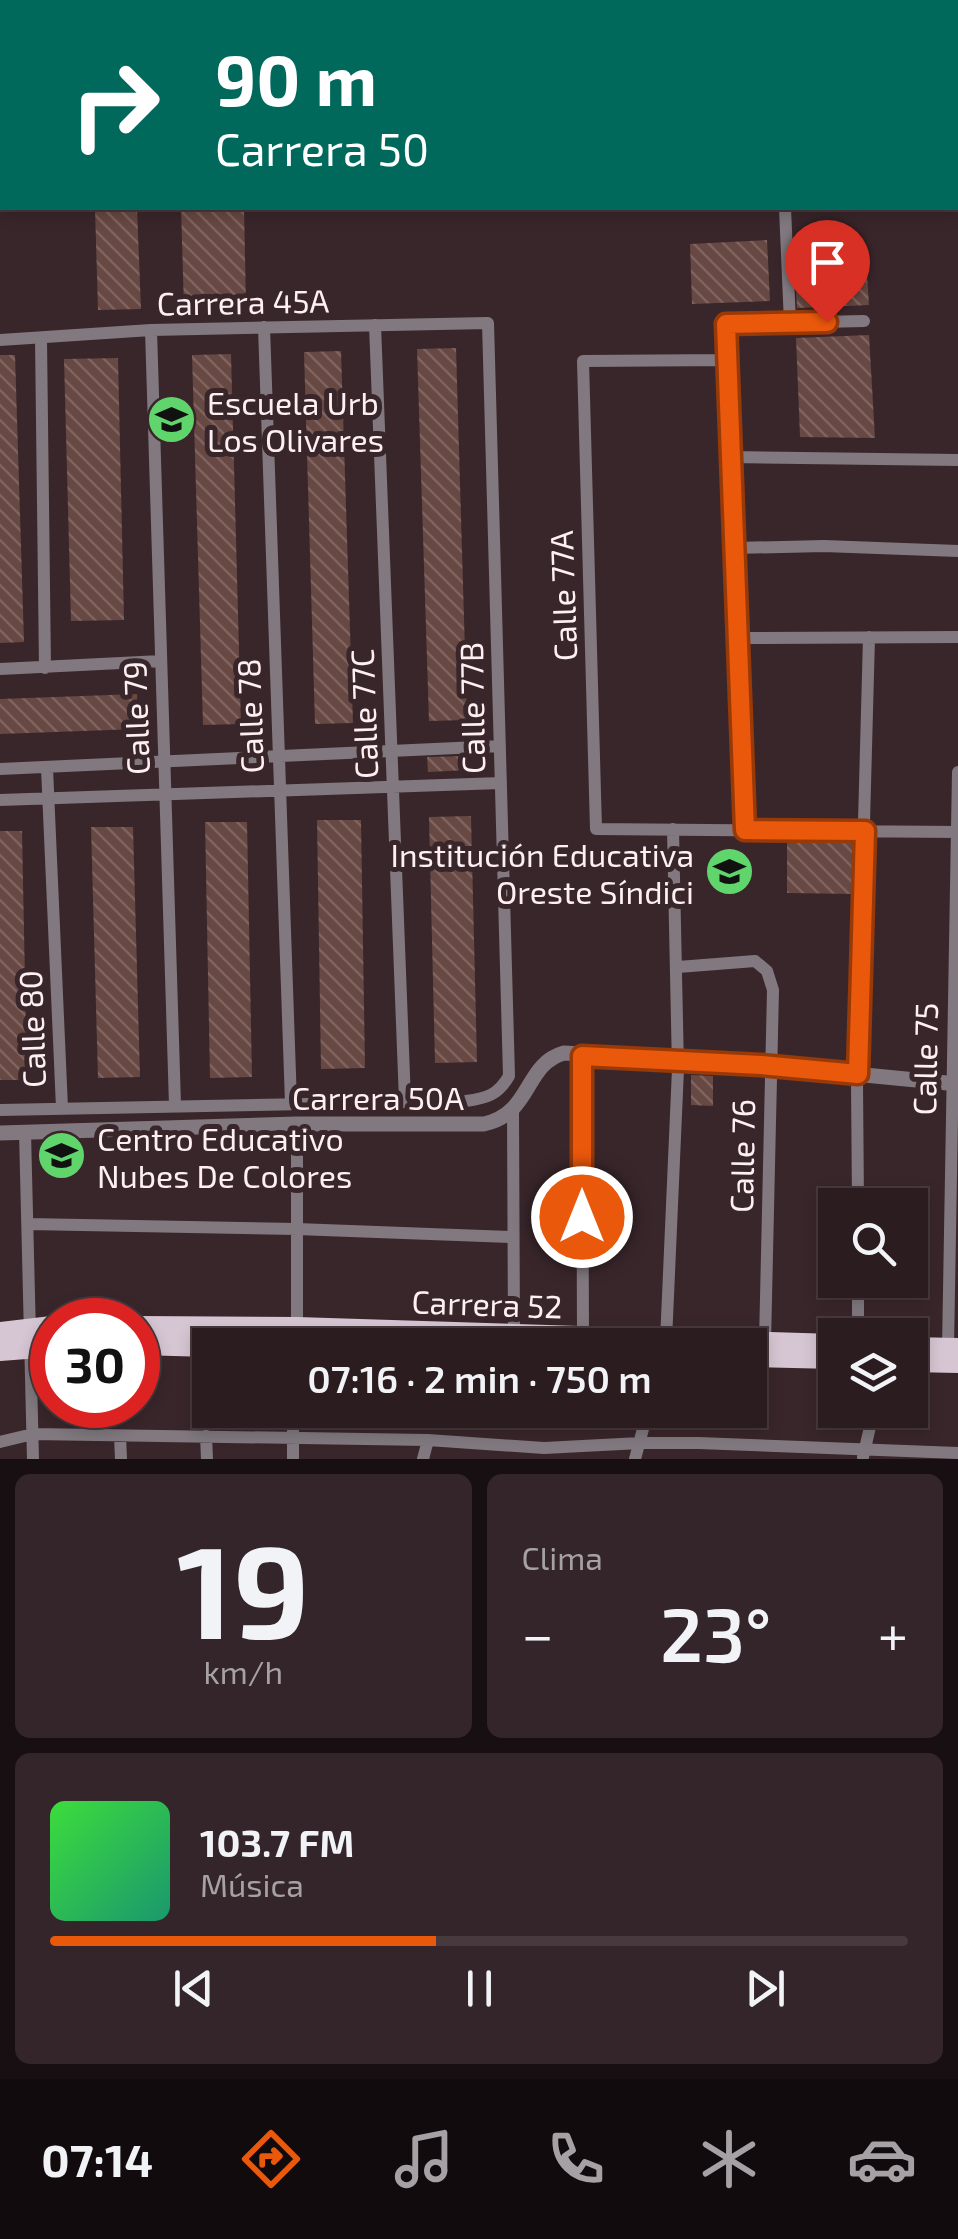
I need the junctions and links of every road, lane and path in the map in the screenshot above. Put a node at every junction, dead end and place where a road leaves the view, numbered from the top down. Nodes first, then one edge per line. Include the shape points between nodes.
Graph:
1 (785, 210) edge
2 (864, 322) dead end
3 (488, 323) joint
4 (790, 323) junction
5 (375, 325) junction
6 (264, 328) junction
7 (152, 330) junction
8 (41, 339) junction
9 (0, 340) edge
10 (727, 360) junction
11 (731, 457) junction
12 (958, 460) edge
13 (734, 548) junction
14 (958, 551) edge
15 (958, 637) edge
16 (738, 638) junction
17 (870, 638) junction
18 (162, 661) junction
19 (45, 668) junction
20 (0, 670) edge
21 (500, 746) junction
22 (392, 750) junction
23 (278, 754) junction
24 (164, 762) junction
25 (48, 768) junction
26 (0, 769) edge
27 (958, 772) edge
28 (501, 783) junction
29 (393, 786) junction
30 (280, 789) junction
31 (165, 796) junction
32 (49, 799) junction
33 (0, 800) edge
34 (672, 829) junction
35 (745, 830) junction
36 (865, 831) junction
37 (957, 832) edge
38 (678, 967) junction
39 (582, 1056) junction
40 (678, 1060) junction
41 (770, 1066) junction
42 (858, 1074) junction
43 (954, 1084) edge
44 (405, 1102) junction
45 (291, 1103) junction
46 (175, 1105) junction
47 (62, 1108) junction
48 (0, 1110) edge
49 (513, 1112) junction
50 (297, 1124) junction
51 (26, 1132) junction
52 (0, 1133) edge
53 (953, 1167) edge
54 (858, 1188) edge
55 (28, 1224) junction
56 (297, 1229) junction
57 (513, 1238) junction
58 (953, 1249) edge
59 (160, 1326) edge
60 (297, 1328) joint
61 (514, 1328) edge
62 (583, 1328) edge
63 (667, 1328) edge
64 (759, 1328) edge
65 (0, 1332) edge
66 (29, 1337) junction
67 (818, 1345) edge
68 (160, 1346) edge
69 (192, 1346) edge
70 (767, 1349) edge
71 (928, 1349) edge
72 (0, 1351) edge
73 (767, 1351) edge
74 (955, 1353) edge
75 (818, 1357) edge
76 (928, 1358) edge
77 (292, 1428) edge
78 (644, 1428) edge
79 (870, 1428) edge
80 (33, 1434) junction
81 (120, 1436) junction
82 (206, 1436) junction
83 (292, 1437) junction
84 (428, 1440) junction
85 (0, 1442) edge
86 (640, 1442) junction
87 (542, 1454) edge
88 (864, 1455) edge
89 (957, 1455) edge
90 (33, 1459) edge
91 (120, 1459) edge
92 (206, 1459) edge
93 (293, 1459) edge
94 (423, 1459) edge
95 (635, 1459) edge

1 - 4 street
2 - 4 street
3 - 5 street, Carrera 45A
3 - 21 street, Calle 77B
4 - 10 street via 726,324
5 - 6 street, Carrera 45A
5 - 22 street, Calle 77C
6 - 7 street, Carrera 45A
6 - 23 street, Calle 78
7 - 8 street, Carrera 45A
7 - 18 street, Calle 79
8 - 9 street, Carrera 45A
8 - 19 street
10 - 11 street
10 - 34 street, Calle 77A via 583,361 596,828
11 - 12 street
11 - 13 street
13 - 14 street
13 - 16 street
15 - 17 street
16 - 17 street
16 - 35 street
17 - 36 street
18 - 19 street
18 - 24 street, Calle 79
19 - 20 street
21 - 22 street
21 - 28 street, Calle 77B
22 - 23 street
22 - 29 street, Calle 77C
23 - 24 street
23 - 30 street, Calle 78
24 - 25 street
24 - 31 street, Calle 79
25 - 26 street
25 - 32 street, Calle 80
27 - 37 street, Calle 75
28 - 29 street
28 - 44 street, Calle 77B via 509,1076 486,1098
29 - 30 street
29 - 44 street, Calle 77C
30 - 31 street
30 - 45 street, Calle 78
31 - 32 street
31 - 46 street, Calle 79
32 - 33 street
32 - 47 street, Calle 80
34 - 35 street
34 - 38 street
35 - 36 street
36 - 37 street
36 - 42 street
37 - 43 street, Calle 75
38 - 40 street
38 - 41 street, Calle 76 via 755,961 768,971
39 - 40 street
39 - 49 street via 564,1053 545,1063
39 - 62 street
40 - 41 street
40 - 63 street
41 - 42 street
41 - 64 street, Calle 76
42 - 43 street
42 - 54 street
43 - 53 street, Calle 75
44 - 45 street
45 - 46 street
46 - 47 street
47 - 48 street
49 - 50 street, Carrera 50A via 484,1124
49 - 57 street
50 - 51 street, Carrera 50A
50 - 56 street
51 - 52 street, Carrera 50A
51 - 55 street, Calle 80
53 - 58 street, Calle 75
55 - 56 street
55 - 66 street, Calle 80
56 - 57 street
56 - 60 street
57 - 61 street
58 - 74 street, Calle 75
59 - 60 main road, Carrera 52
65 - 66 main road
66 - 72 main road
66 - 80 street, Calle 80
67 - 70 main road, Carrera 52
68 - 69 main road
71 - 74 main road
73 - 75 main road, Carrera 52
74 - 76 main road
77 - 83 street
78 - 86 street
79 - 88 street
80 - 81 street
80 - 85 street
80 - 90 street, Calle 80
81 - 82 street
81 - 91 street
82 - 83 street
82 - 92 street
83 - 84 street
83 - 93 street
84 - 87 street
84 - 94 street
86 - 87 street
86 - 88 street
86 - 95 street
88 - 89 street

